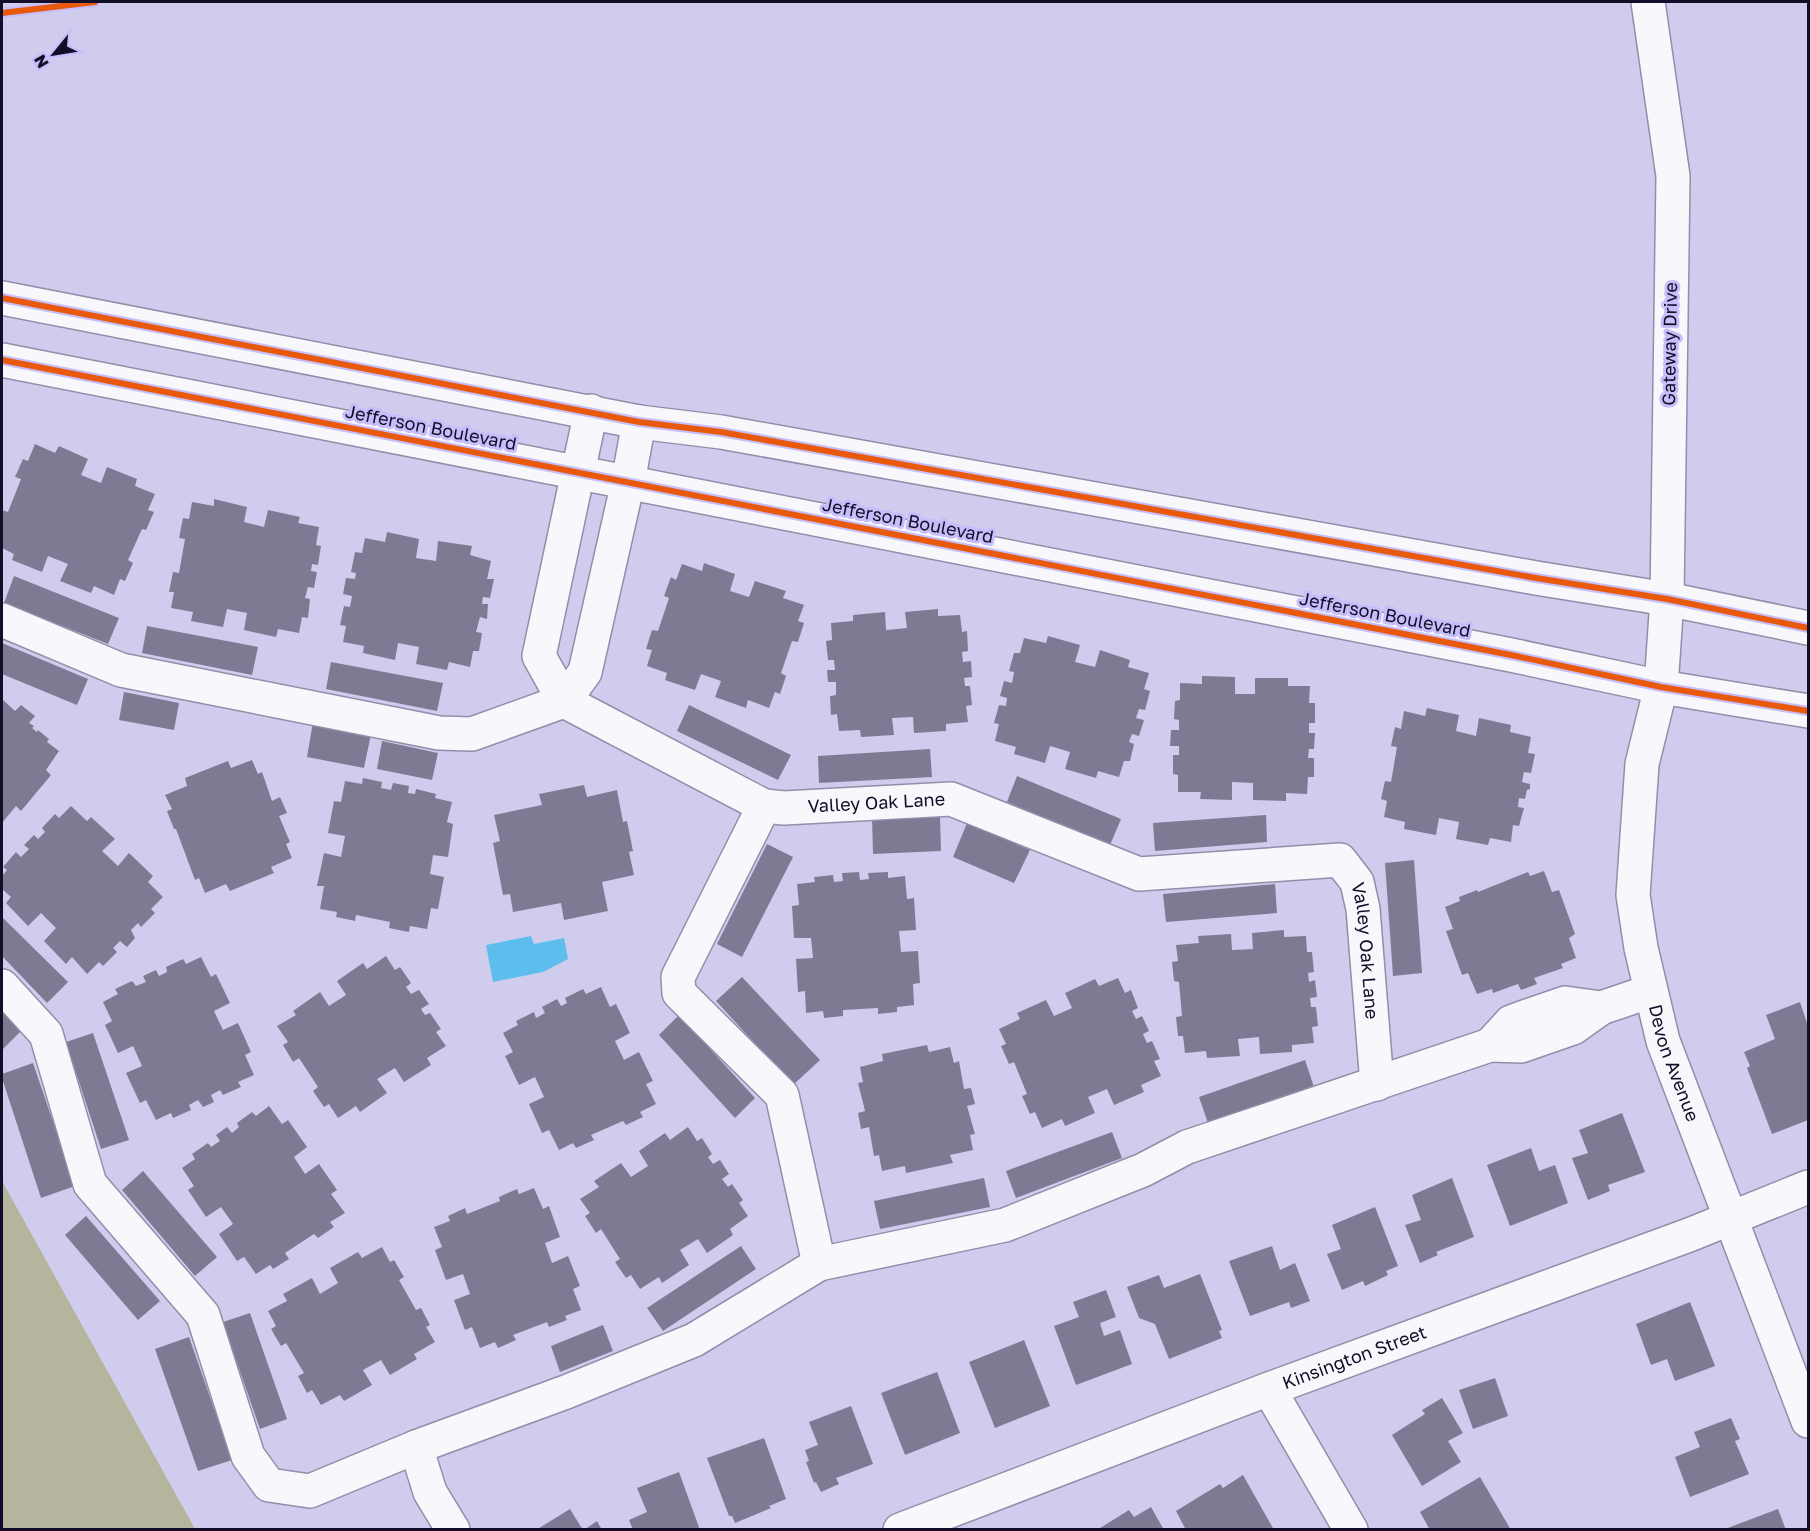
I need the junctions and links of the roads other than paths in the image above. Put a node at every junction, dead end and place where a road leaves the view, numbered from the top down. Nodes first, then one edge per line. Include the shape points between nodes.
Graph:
1 (1648, 2) edge
2 (2, 297) edge
3 (2, 360) edge
4 (591, 411) junction
5 (639, 422) junction
6 (578, 472) junction
7 (628, 482) junction
8 (1667, 599) junction
9 (2, 620) edge
10 (1809, 628) edge
11 (1661, 687) junction
12 (564, 700) junction
13 (1809, 711) edge
14 (764, 806) junction
15 (2, 986) edge
16 (1651, 991) junction
17 (1377, 1084) junction
18 (1809, 1187) edge
19 (1730, 1220) junction
20 (819, 1264) junction
21 (1269, 1389) junction
22 (1809, 1421) edge
23 (416, 1447) junction
24 (453, 1530) edge
25 (900, 1530) edge
26 (1352, 1530) edge

1 - 8 main road, Gateway Drive via 1673,176
2 - 4 main road
3 - 6 main road, Jefferson Boulevard
4 - 5 main road
4 - 6 main road
5 - 7 main road
5 - 8 main road via 722,432
6 - 7 main road, Jefferson Boulevard
6 - 12 main road via 539,656
7 - 11 main road, Jefferson Boulevard
7 - 12 main road via 585,672
8 - 10 main road
8 - 11 main road, Gateway Drive
9 - 12 main road via 120,670 439,733 472,734
11 - 13 main road, Jefferson Boulevard
11 - 16 main road, Devon Avenue via 1642,764 1633,895
12 - 14 main road
14 - 17 main road, Valley Oak Lane via 951,799 1139,874 1340,860 1357,882 1363,909
14 - 20 main road via 678,977 679,993 782,1095
15 - 23 main road via 46,1034 90,1184 203,1315 248,1456 269,1485 310,1491
16 - 17 main road via 1601,1008 1573,1028 1521,1046 1490,1046
16 - 19 main road, Devon Avenue via 1663,1041
17 - 20 main road via 1188,1147 1143,1170 1005,1225
18 - 19 main road, Kinsington Street
19 - 21 main road, Kinsington Street
19 - 22 main road, Devon Avenue
20 - 23 main road via 694,1340
21 - 25 main road, Kinsington Street
21 - 26 main road
23 - 24 main road via 430,1491

